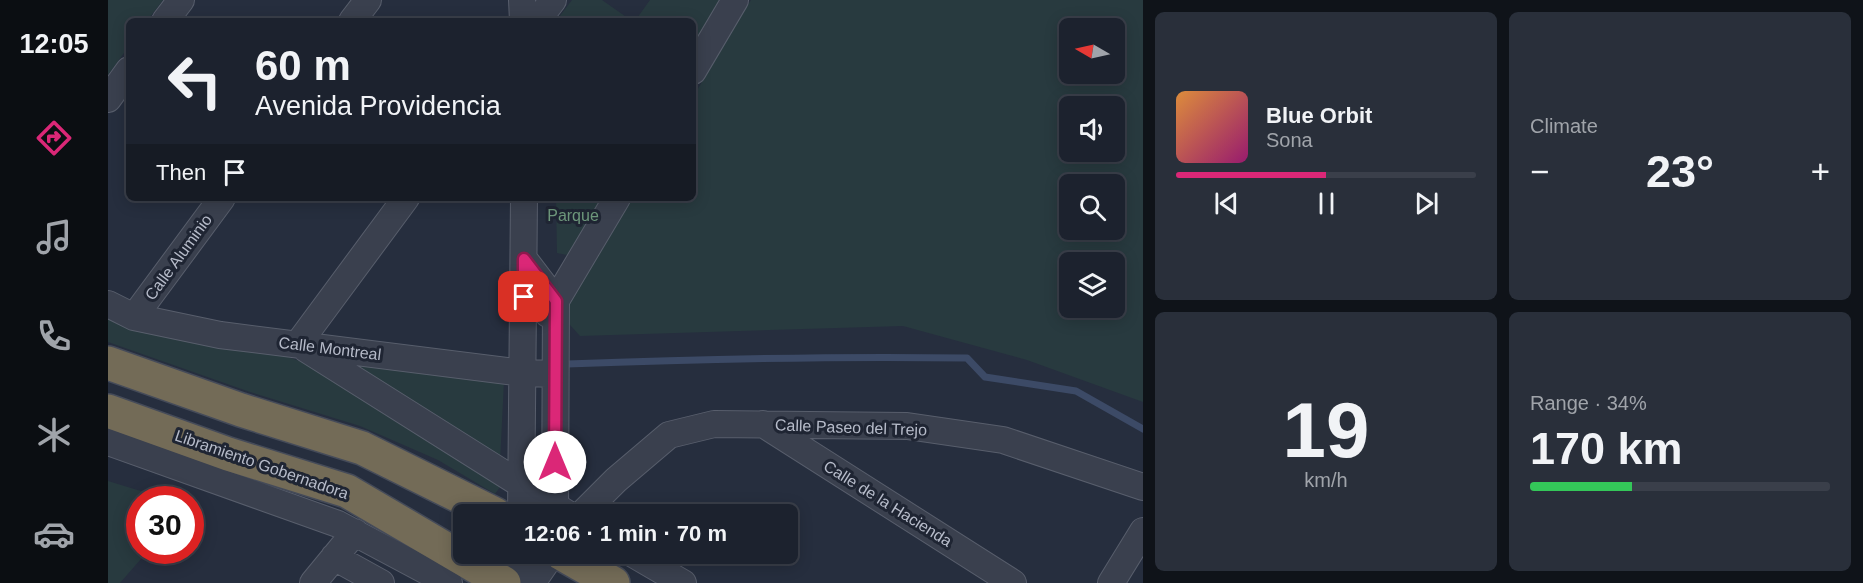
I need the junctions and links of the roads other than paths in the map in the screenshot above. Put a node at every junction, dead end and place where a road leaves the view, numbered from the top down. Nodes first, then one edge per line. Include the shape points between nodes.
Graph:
1 (181, 0) edge
2 (368, 0) edge
3 (522, 0) edge
4 (553, 0) edge
5 (735, 0) edge
6 (167, 18) edge
7 (354, 18) edge
8 (523, 18) edge
9 (539, 18) edge
10 (696, 66) edge
11 (126, 74) edge
12 (108, 99) edge
13 (220, 201) edge
14 (404, 201) edge
15 (524, 201) edge
16 (615, 201) edge
17 (524, 259) junction
18 (556, 301) junction
19 (108, 304) edge
20 (134, 317) junction
21 (298, 344) junction
22 (108, 363) edge
23 (523, 364) junction
24 (555, 374) junction
25 (108, 411) edge
26 (763, 424) junction
27 (108, 442) edge
28 (521, 486) junction
29 (1143, 487) edge
30 (475, 504) edge
31 (521, 504) edge
32 (547, 504) edge
33 (559, 504) edge
34 (592, 504) edge
35 (1143, 531) edge
36 (355, 532) junction
37 (334, 557) junction
38 (522, 564) edge
39 (545, 564) edge
40 (580, 564) edge
41 (650, 564) edge
42 (313, 583) edge
43 (381, 583) edge
44 (449, 583) edge
45 (504, 583) edge
46 (523, 583) edge
47 (532, 583) edge
48 (613, 583) edge
49 (682, 583) edge
50 (1013, 583) edge
51 (1111, 583) edge

1 - 6 street
2 - 7 street
3 - 8 street
4 - 9 street
5 - 10 street
11 - 12 street
13 - 20 street, Calle Aluminio
14 - 21 street
15 - 17 street
16 - 18 street
17 - 18 street
17 - 23 street
18 - 23 street
18 - 24 street
19 - 20 street, Calle Montreal
20 - 21 street, Calle Montreal via 219,335
21 - 23 street, Calle Montreal
21 - 28 street
22 - 30 highway via 362,448
23 - 24 street, Calle Montreal
23 - 28 street
24 - 33 street
25 - 45 highway, Libramiento Gobernadora via 347,491
26 - 29 street, Calle Paseo del Trejo via 907,426 1003,440
26 - 34 street, Calle Paseo del Trejo via 714,424 669,435
26 - 50 street, Calle de la Hacienda
27 - 36 street
28 - 31 street
28 - 32 street
35 - 51 street
36 - 37 street
36 - 44 street
37 - 42 street
37 - 43 street
38 - 46 street
39 - 47 street
40 - 48 highway
41 - 49 street

